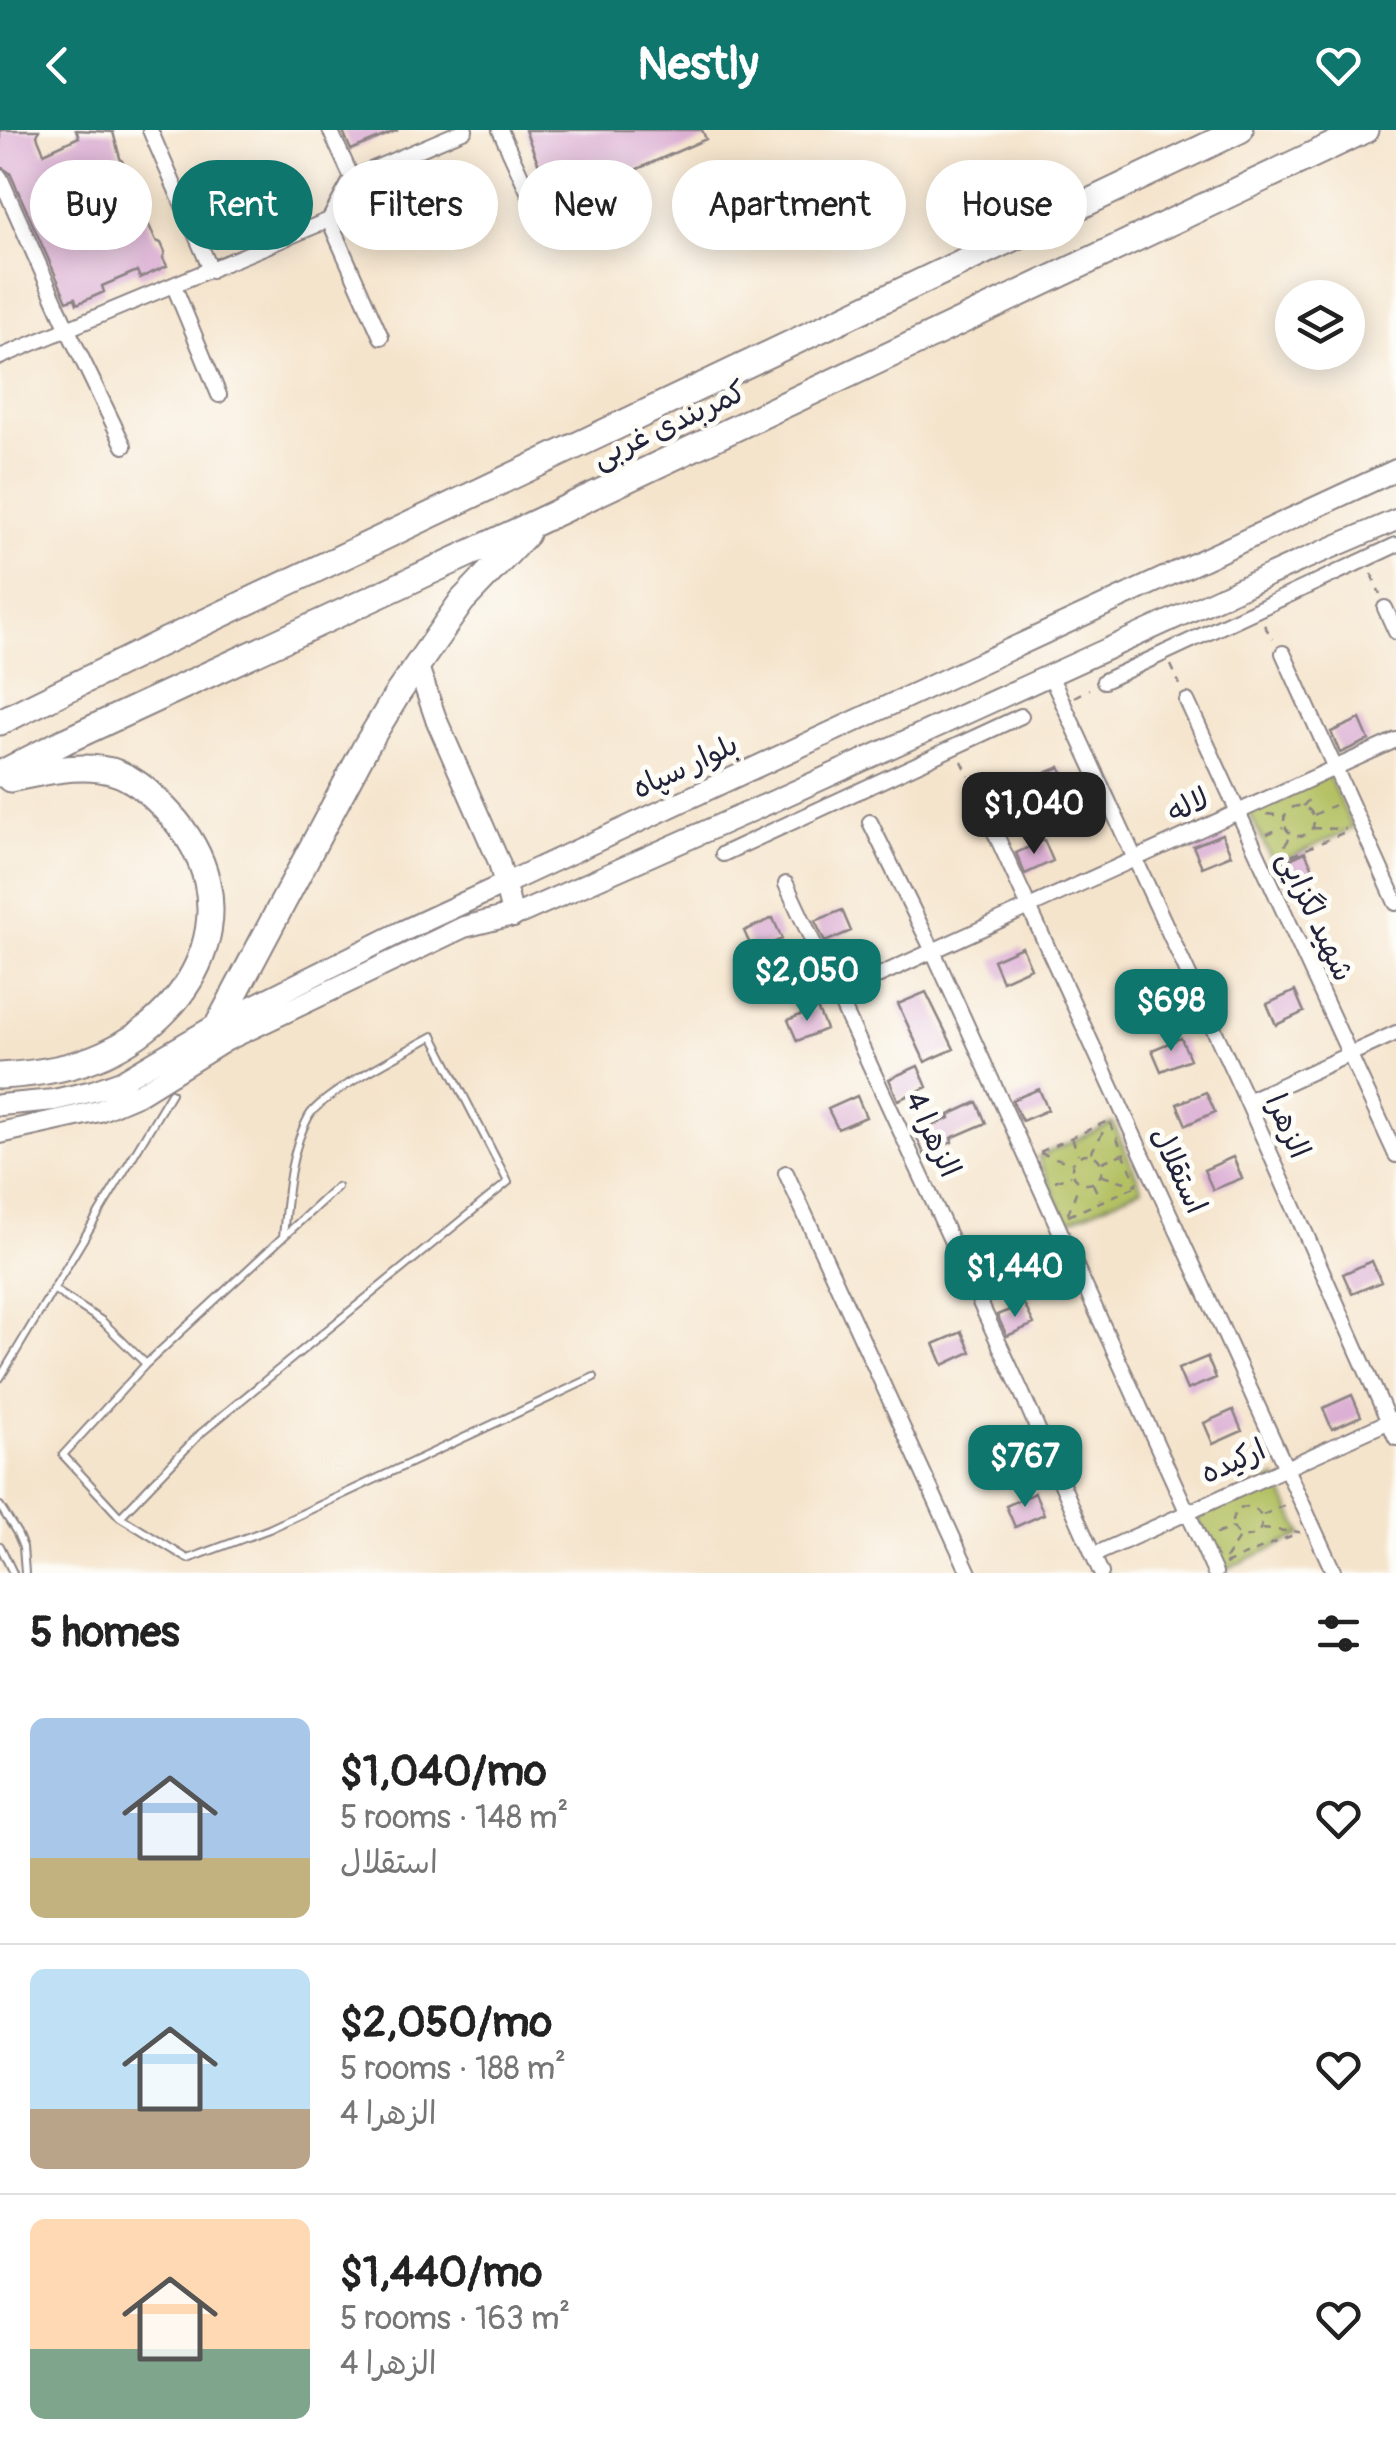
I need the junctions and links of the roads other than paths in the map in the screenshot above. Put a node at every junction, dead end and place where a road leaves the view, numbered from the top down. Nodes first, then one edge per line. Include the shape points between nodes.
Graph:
1 (150, 130) edge
2 (330, 130) edge
3 (465, 130) edge
4 (500, 130) edge
5 (1240, 130) edge
6 (1364, 130) edge
7 (344, 160) edge
8 (394, 160) edge
9 (518, 170) edge
10 (0, 177) edge
11 (333, 213) edge
12 (329, 220) junction
13 (211, 270) junction
14 (174, 286) junction
15 (68, 330) junction
16 (381, 337) dead end
17 (0, 357) edge
18 (219, 396) dead end
19 (124, 446) dead end
20 (1396, 470) edge
21 (1396, 520) edge
22 (539, 522) junction
23 (1396, 545) edge
24 (1245, 586) junction
25 (1386, 608) dead end
26 (1255, 611) junction
27 (1396, 632) edge
28 (1283, 653) road end
29 (416, 664) junction
30 (1050, 675) junction
31 (1104, 681) dead end
32 (1187, 700) dead end
33 (1020, 716) dead end
34 (0, 722) edge
35 (1396, 740) edge
36 (892, 747) junction
37 (1336, 767) junction
38 (902, 772) junction
39 (0, 777) edge
40 (975, 789) dead end
41 (1238, 812) junction
42 (870, 822) dead end
43 (723, 854) dead end
44 (1134, 860) junction
45 (504, 883) junction
46 (786, 884) dead end
47 (1396, 903) edge
48 (1029, 906) junction
49 (513, 916) junction
50 (933, 951) junction
51 (838, 994) junction
52 (218, 1022) junction
53 (1396, 1033) edge
54 (200, 1045) junction
55 (1350, 1054) junction
56 (0, 1076) edge
57 (171, 1094) dead end
58 (1246, 1101) junction
59 (0, 1105) edge
60 (0, 1134) edge
61 (1396, 1156) edge
62 (786, 1173) dead end
63 (338, 1187) dead end
64 (283, 1238) junction
65 (53, 1290) junction
66 (146, 1364) junction
67 (0, 1378) edge
68 (594, 1378) dead end
69 (1392, 1420) edge
70 (1396, 1438) edge
71 (1286, 1468) junction
72 (0, 1506) edge
73 (1188, 1512) junction
74 (120, 1517) junction
75 (0, 1546) edge
76 (1094, 1555) junction
77 (13, 1573) edge
78 (24, 1573) edge
79 (969, 1573) edge
80 (1102, 1573) edge
81 (1215, 1573) edge
82 (1334, 1573) edge

1 - 13 street
2 - 7 street
3 - 8 street
4 - 9 street
5 - 34 highway, کمربندی غربی
6 - 22 highway, کمربندی غربی
10 - 15 street
11 - 12 street
12 - 13 street
12 - 16 street
13 - 14 street
14 - 15 street
14 - 18 street
15 - 17 street
15 - 19 street
20 - 45 main road, بلوار سپاه
21 - 24 main road, بلوار سپاه
22 - 29 highway via 462,601
22 - 39 highway, کمربندی غربی
23 - 26 street
24 - 26 street
24 - 30 main road, بلوار سپاه
25 - 27 street
26 - 31 street
28 - 37 street
29 - 45 main road
29 - 52 highway
30 - 36 main road, بلوار سپاه
30 - 44 street, الزهرا
32 - 41 street, شهید لگزایی
33 - 38 street
35 - 37 street, لاله
36 - 38 street
36 - 49 main road, بلوار سپاه
37 - 41 street, لاله
37 - 47 street
38 - 43 street
39 - 56 highway via 102,768 136,782 192,842 204,865 212,910 190,976 145,1029 75,1064
40 - 48 street, استقلال
41 - 44 street, لاله
41 - 55 street, شهید لگزایی
42 - 50 street
44 - 48 street, لاله
44 - 58 street, الزهرا
45 - 49 main road
45 - 52 main road, بلوار سپاه
46 - 51 street, الزهرا 4
48 - 50 street, لاله
48 - 71 street, استقلال
49 - 54 main road, بلوار سپاه via 464,927
50 - 51 street, لاله
50 - 73 street
51 - 76 street, الزهرا 4
52 - 54 main road, بلوار سپاه
53 - 55 street
54 - 59 main road, بلوار سپاه via 93,1091
54 - 60 main road, بلوار سپاه via 141,1092 98,1111
55 - 58 street
55 - 61 street, شهید لگزایی
57 - 65 lane
58 - 69 street, الزهرا
62 - 79 street
63 - 64 lane
64 - 66 lane
64 - 74 lane via 290,1178 310,1112 432,1036 508,1182 201,1434
65 - 66 lane via 102,1321
65 - 67 lane
66 - 74 lane via 63,1455
68 - 74 lane via 270,1529 188,1559
69 - 70 street, الزهرا
69 - 71 street, ارکیده
71 - 73 street, ارکیده
71 - 82 street, استقلال
72 - 78 lane via 17,1533
73 - 76 street, ارکیده
73 - 81 street
75 - 77 lane
76 - 80 street, الزهرا 4

